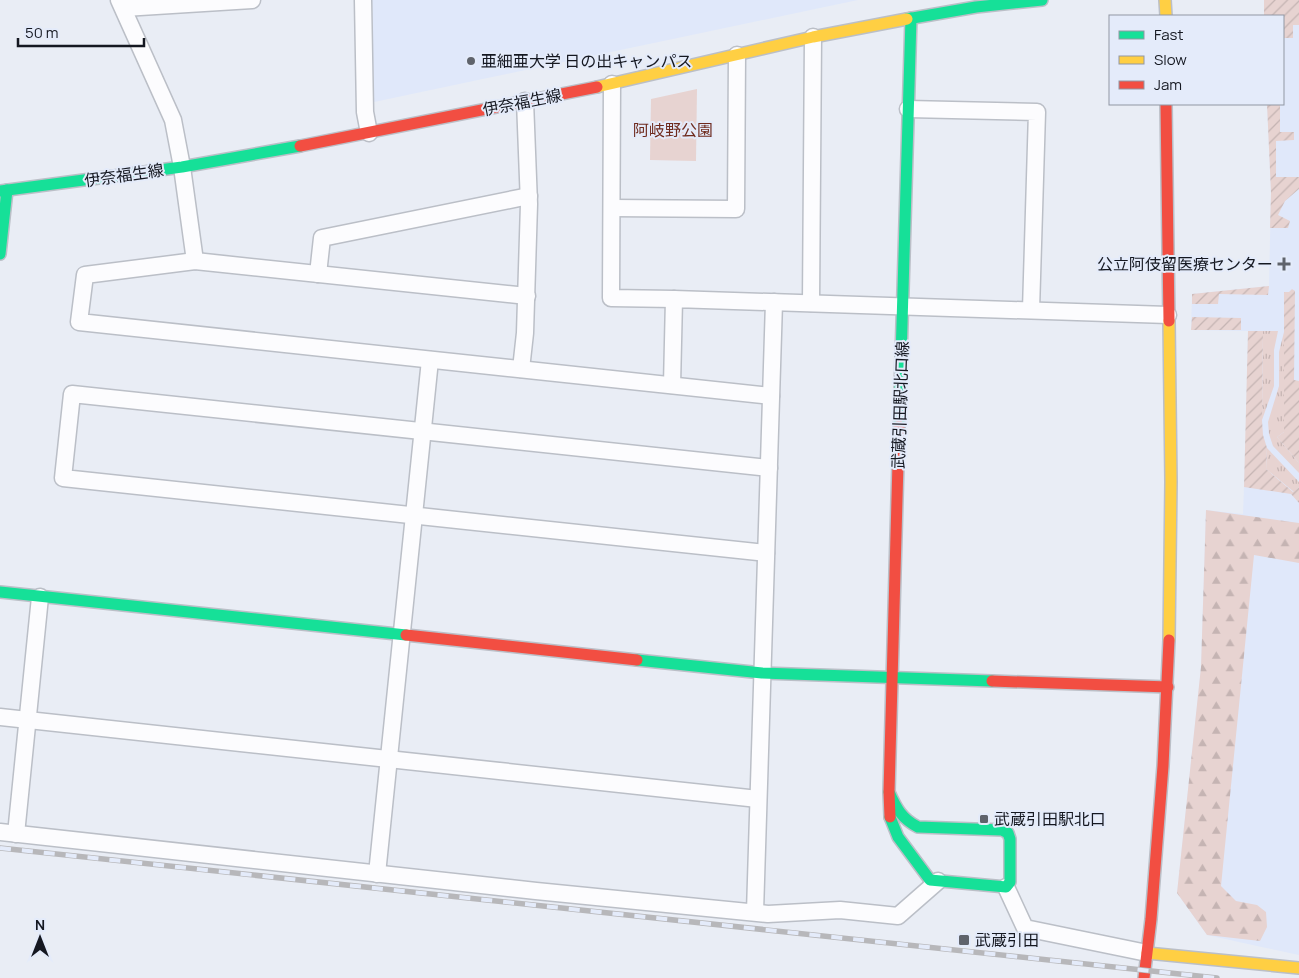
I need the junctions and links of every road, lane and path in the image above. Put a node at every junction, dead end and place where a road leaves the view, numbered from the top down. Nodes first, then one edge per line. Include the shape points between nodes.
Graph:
1 (252, 0) edge
2 (363, 0) edge
3 (1042, 0) edge
4 (1165, 0) edge
5 (121, 4) edge
6 (1166, 15) edge
7 (911, 18) junction
8 (813, 37) junction
9 (737, 55) junction
10 (612, 84) junction
11 (525, 101) junction
12 (1166, 105) edge
13 (908, 109) junction
14 (369, 133) junction
15 (182, 167) junction
16 (4, 190) edge
17 (529, 196) junction
18 (612, 208) junction
19 (0, 254) edge
20 (195, 261) junction
21 (318, 274) junction
22 (527, 296) junction
23 (674, 299) junction
24 (774, 302) junction
25 (811, 303) junction
26 (902, 306) junction
27 (1031, 310) junction
28 (1168, 315) junction
29 (430, 360) junction
30 (521, 370) junction
31 (672, 386) junction
32 (771, 396) junction
33 (422, 431) junction
34 (769, 468) junction
35 (413, 515) junction
36 (766, 553) junction
37 (0, 592) edge
38 (40, 597) junction
39 (400, 635) junction
40 (762, 674) junction
41 (892, 678) junction
42 (1168, 687) junction
43 (0, 716) edge
44 (28, 720) junction
45 (388, 758) junction
46 (888, 792) junction
47 (758, 799) junction
48 (8, 833) edge
49 (377, 874) junction
50 (938, 881) junction
51 (1006, 887) junction
52 (755, 912) junction
53 (1147, 953) junction
54 (1299, 968) edge
55 (1144, 978) edge

1 - 5 street
2 - 14 street via 365,112
3 - 7 street, 伊奈福生線
4 - 6 street
5 - 15 street via 173,120
7 - 8 street, 伊奈福生線
7 - 13 street, 武蔵引田駅北口線
8 - 9 street, 伊奈福生線
8 - 25 street
9 - 10 street, 伊奈福生線
9 - 18 street via 736,209
10 - 11 street, 伊奈福生線
10 - 18 street
11 - 14 street, 伊奈福生線
11 - 17 street
12 - 28 street
13 - 26 street, 武蔵引田駅北口線
13 - 27 street via 1037,112
14 - 15 street, 伊奈福生線
15 - 16 street, 伊奈福生線
15 - 20 street
16 - 19 street
17 - 21 street via 322,238
17 - 22 street
18 - 23 street via 611,298
20 - 21 street
20 - 29 street via 85,275 79,322
21 - 22 street
22 - 30 street
23 - 24 street
23 - 31 street
24 - 25 street
24 - 32 street
25 - 26 street
26 - 27 street
26 - 41 street, 武蔵引田駅北口線
27 - 28 street
28 - 42 street
29 - 30 street
29 - 33 street
30 - 31 street
31 - 32 street
32 - 34 street
33 - 34 street
33 - 35 street
33 - 35 street via 72,394 63,478
34 - 36 street
35 - 36 street
35 - 39 street
36 - 40 street
37 - 38 street
38 - 39 street
38 - 44 street
39 - 40 street
39 - 45 street
40 - 41 street
40 - 47 street
41 - 42 street
41 - 46 street, 武蔵引田駅北口線
42 - 53 street
43 - 44 street
44 - 45 street
44 - 48 street
45 - 47 street
45 - 49 street
46 - 50 street, 武蔵引田駅北口線 via 892,826 930,880
46 - 51 street via 906,821 918,827 1002,830 1008,833 1010,882
47 - 52 street
48 - 49 street
49 - 52 street
50 - 51 street
50 - 52 street via 898,916 840,910
51 - 53 street via 1025,928
53 - 54 street
53 - 55 street

